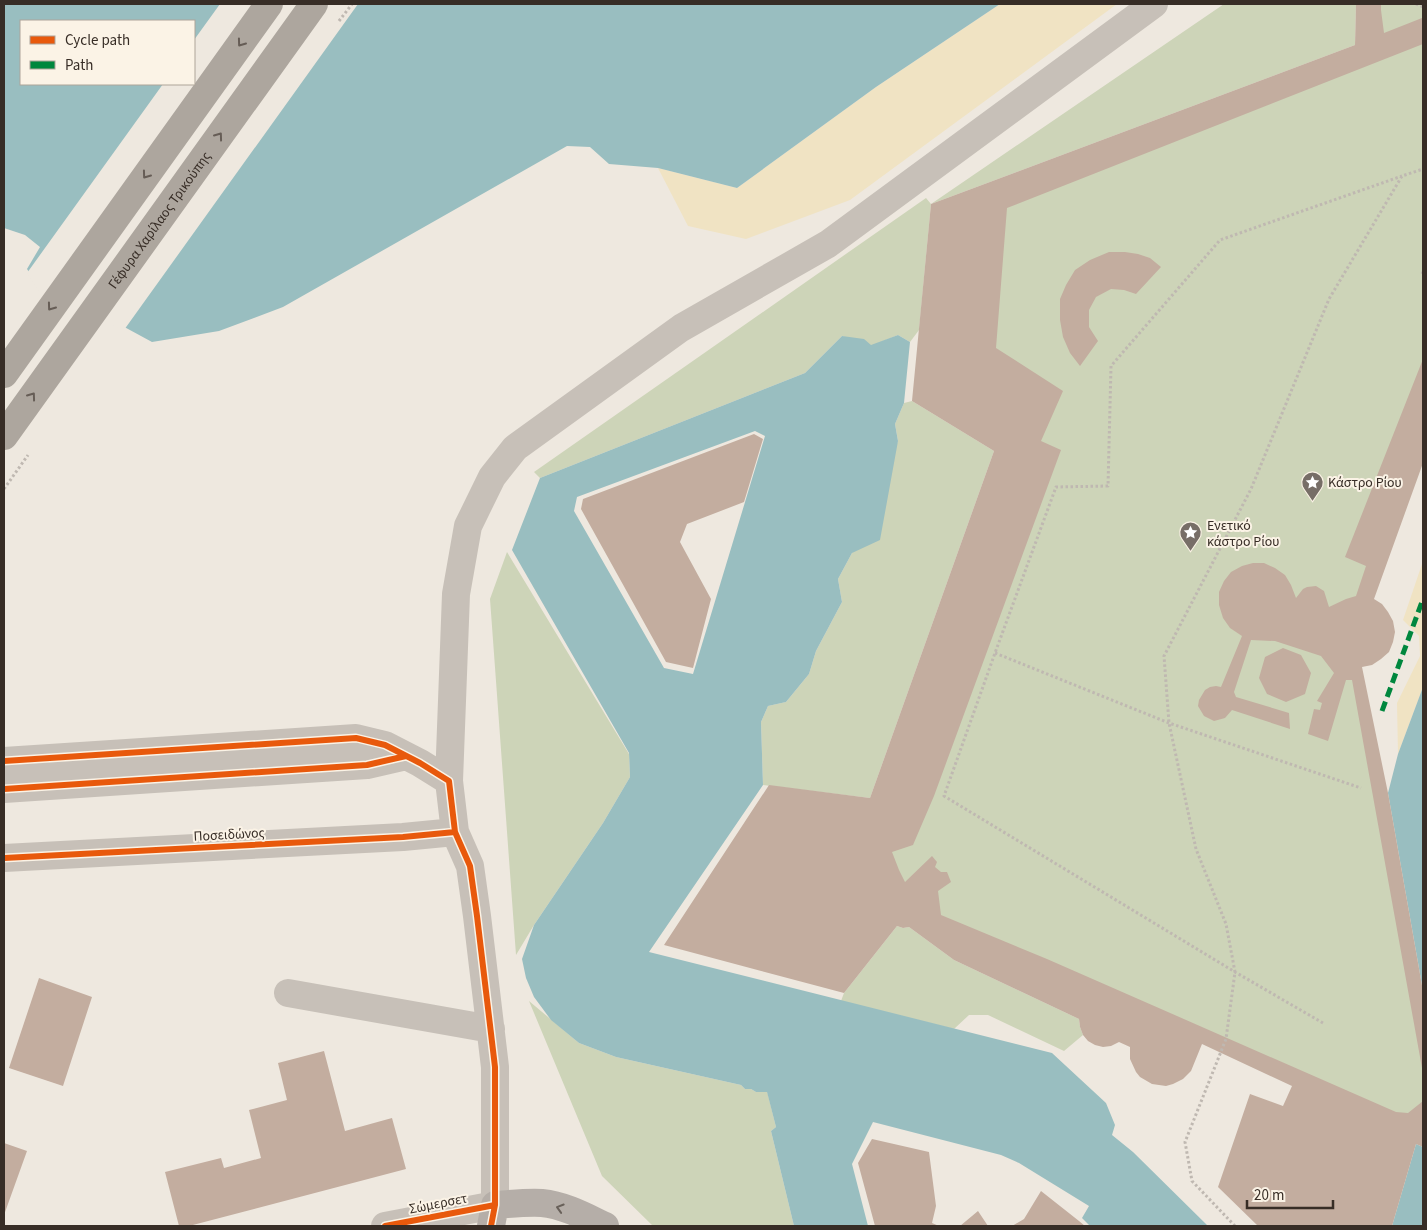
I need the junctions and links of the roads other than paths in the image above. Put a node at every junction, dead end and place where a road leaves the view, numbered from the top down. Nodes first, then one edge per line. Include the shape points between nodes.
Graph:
1 (269, 4) edge
2 (314, 4) edge
3 (1154, 4) edge
4 (4, 374) edge
5 (4, 436) edge
6 (406, 756) junction
7 (4, 761) edge
8 (449, 781) junction
9 (4, 790) edge
10 (455, 832) junction
11 (4, 858) edge
12 (288, 993) dead end
13 (491, 1030) junction
14 (493, 1216) edge
15 (385, 1226) edge
16 (605, 1226) edge

1 -> 4 highway
5 -> 2 highway, Γέφυρα Χαρίλαος Τρικούπης
3 - 8 street via 828,244 681,328 515,448 492,477 468,526 456,594
6 - 7 street via 385,745 356,738
6 - 8 street
6 - 9 street via 367,765
8 - 10 street
10 - 11 street, Ποσειδώνος
10 - 13 street via 470,866
12 - 13 street
13 - 14 street via 495,1068
14 - 15 street, Σώμερσετ
16 -> 14 main road via 543,1203

